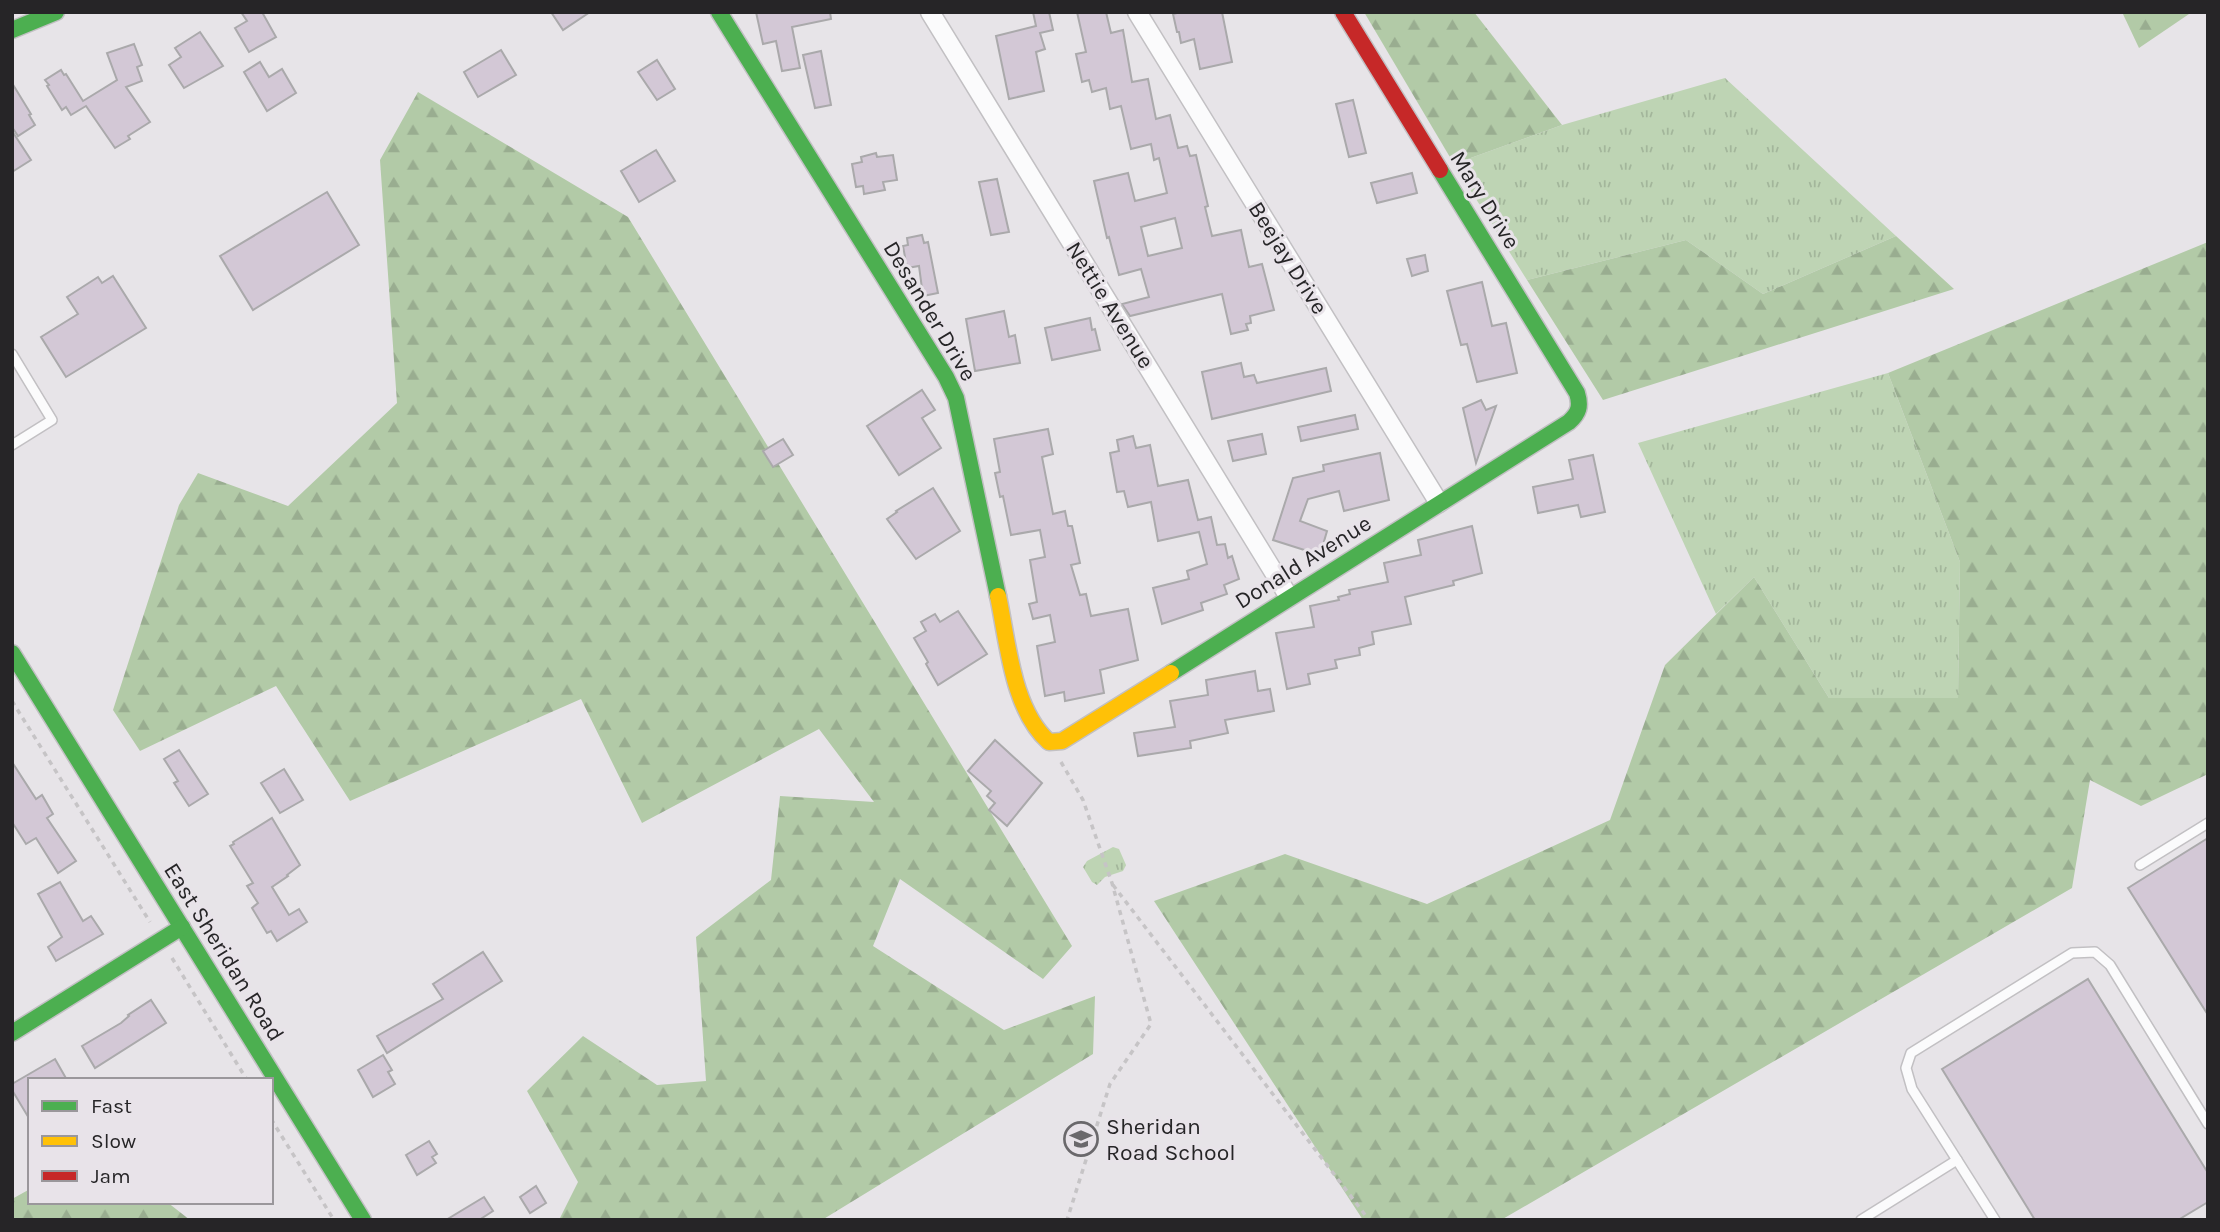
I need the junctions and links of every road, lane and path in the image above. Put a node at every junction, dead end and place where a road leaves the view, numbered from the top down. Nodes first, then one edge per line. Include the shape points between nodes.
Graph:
1 (56, 12) edge
2 (719, 12) edge
3 (930, 12) edge
4 (1137, 12) edge
5 (1343, 12) edge
6 (12, 30) edge
7 (12, 354) edge
8 (1579, 413) joint
9 (12, 445) edge
10 (1439, 503) junction
11 (1289, 597) junction
12 (12, 653) edge
13 (12, 701) edge
14 (1049, 742) junction
15 (2208, 823) edge
16 (2140, 865) dead end
17 (1112, 883) junction
18 (182, 928) junction
19 (161, 941) junction
20 (12, 1033) edge
21 (246, 1078) edge
22 (273, 1122) edge
23 (2208, 1124) edge
24 (1956, 1160) junction
25 (334, 1220) edge
26 (363, 1220) edge
27 (1067, 1220) edge
28 (1369, 1220) edge
29 (1861, 1220) edge
30 (1995, 1220) edge

1 - 6 street
2 - 14 street, Desander Drive via 956,398 1016,682 1024,709 1038,734
3 - 11 street, Nettie Avenue
4 - 10 street, Beejay Drive
5 - 8 street, Mary Drive via 1577,393
7 - 9 lane via 52,420
8 - 10 street, Donald Avenue
10 - 11 street, Donald Avenue
11 - 14 street, Donald Avenue via 1062,741
12 - 18 street, East Sheridan Road
13 - 19 path
14 - 17 path via 1083,800
15 - 16 lane
17 - 27 path via 1151,1024 1110,1084
17 - 28 path
18 - 19 street
18 - 26 street, East Sheridan Road
19 - 20 street
19 - 21 path
22 - 25 path
23 - 24 lane via 2110,965 2095,953 2072,953 1911,1053 1906,1068 1912,1089
24 - 29 lane
24 - 30 lane

